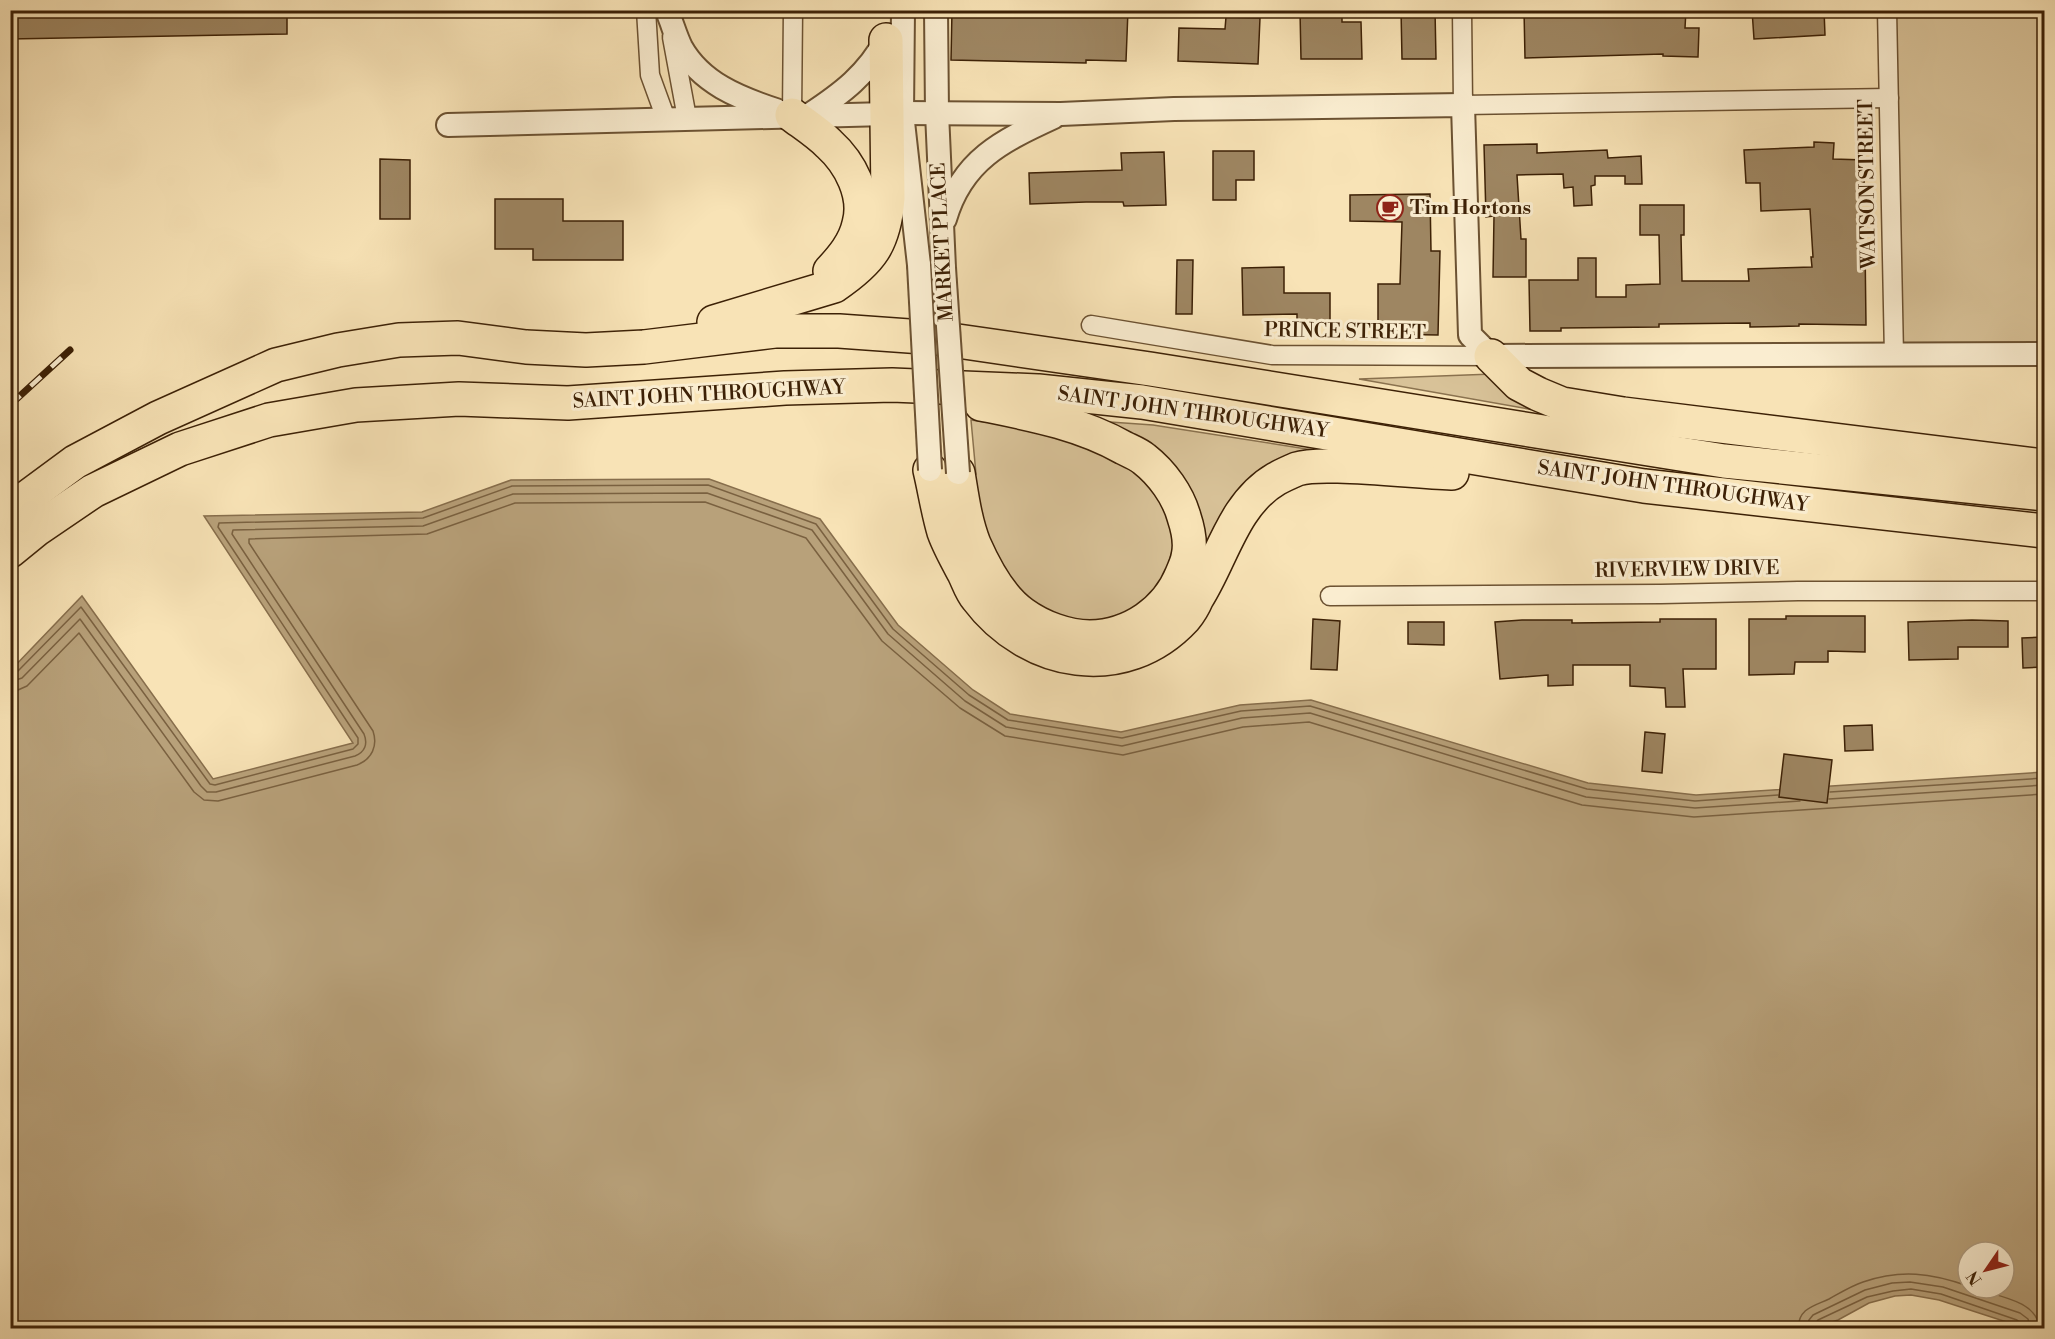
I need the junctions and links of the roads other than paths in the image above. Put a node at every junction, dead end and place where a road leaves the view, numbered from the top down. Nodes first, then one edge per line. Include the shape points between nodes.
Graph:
1 (646, 10) edge
2 (793, 10) edge
3 (903, 10) edge
4 (936, 10) edge
5 (1462, 10) edge
6 (1887, 10) edge
7 (669, 13) edge
8 (888, 25) edge
9 (1889, 98) junction
10 (1462, 105) junction
11 (894, 113) junction
12 (937, 113) junction
13 (1061, 114) junction
14 (800, 115) junction
15 (677, 118) junction
16 (448, 125) dead end
17 (942, 229) junction
18 (800, 297) junction
19 (1091, 325) dead end
20 (458, 338) junction
21 (1030, 351) junction
22 (2044, 354) edge
23 (1491, 356) junction
24 (1894, 356) junction
25 (892, 386) junction
26 (193, 401) junction
27 (2044, 466) edge
28 (944, 472) junction
29 (1644, 486) junction
30 (2044, 494) edge
31 (10, 510) edge
32 (2044, 531) edge
33 (10, 551) edge
34 (2044, 591) edge
35 (1330, 596) dead end

1 - 15 street via 650,75
2 - 14 street
3 - 11 street, MARKET PLACE
4 - 12 street, MARKET PLACE
5 - 10 street
6 - 9 street, WATSON STREET
7 - 14 street via 681,46 717,86 746,100
7 - 15 street
8 - 11 highway
8 - 14 street via 873,61 859,78 840,95
9 - 10 street
9 - 24 street, WATSON STREET
10 - 13 street
10 - 23 street via 1470,335
11 - 12 street
11 - 14 street
11 - 18 highway via 886,223 878,244 867,260 834,286
11 - 28 street, MARKET PLACE, bridge via 919,265
12 - 13 street
12 - 17 street, MARKET PLACE
13 - 17 street via 1010,137 979,160 955,193
14 - 15 street
14 - 18 highway via 843,159 860,201 860,222 853,240 826,276
15 - 16 street
17 - 28 street, MARKET PLACE, bridge
18 - 20 highway via 664,332 610,338
19 - 23 street, PRINCE STREET via 1272,355
20 - 21 highway, SAINT JOHN THROUGHWAY via 586,350 775,332 839,331 937,338
20 - 26 highway, SAINT JOHN THROUGHWAY via 399,340 338,350 276,365
21 - 26 highway, SAINT JOHN THROUGHWAY via 834,348 587,368 458,361 384,362 328,368
21 - 30 highway, SAINT JOHN THROUGHWAY via 1724,461
22 - 24 street
23 - 24 street
23 - 27 highway via 1519,384 1562,404
25 - 28 highway via 1050,419 1090,431 1143,458 1180,501 1188,530 1188,558 1176,587 1162,607 1118,633 1089,637 1041,625 1021,613 985,568 965,513
25 - 29 highway, SAINT JOHN THROUGHWAY via 1038,391 1142,402
25 - 33 highway, SAINT JOHN THROUGHWAY via 785,387 568,404 459,399 356,405 270,420 191,445 93,491
26 - 31 highway, SAINT JOHN THROUGHWAY via 75,462
28 - 29 highway via 945,533 975,596 998,621 1026,642 1083,660 1113,658 1163,638 1186,616 1216,566 1229,534 1258,491 1298,469 1356,466
29 - 32 highway, SAINT JOHN THROUGHWAY
34 - 35 street, RIVERVIEW DRIVE

